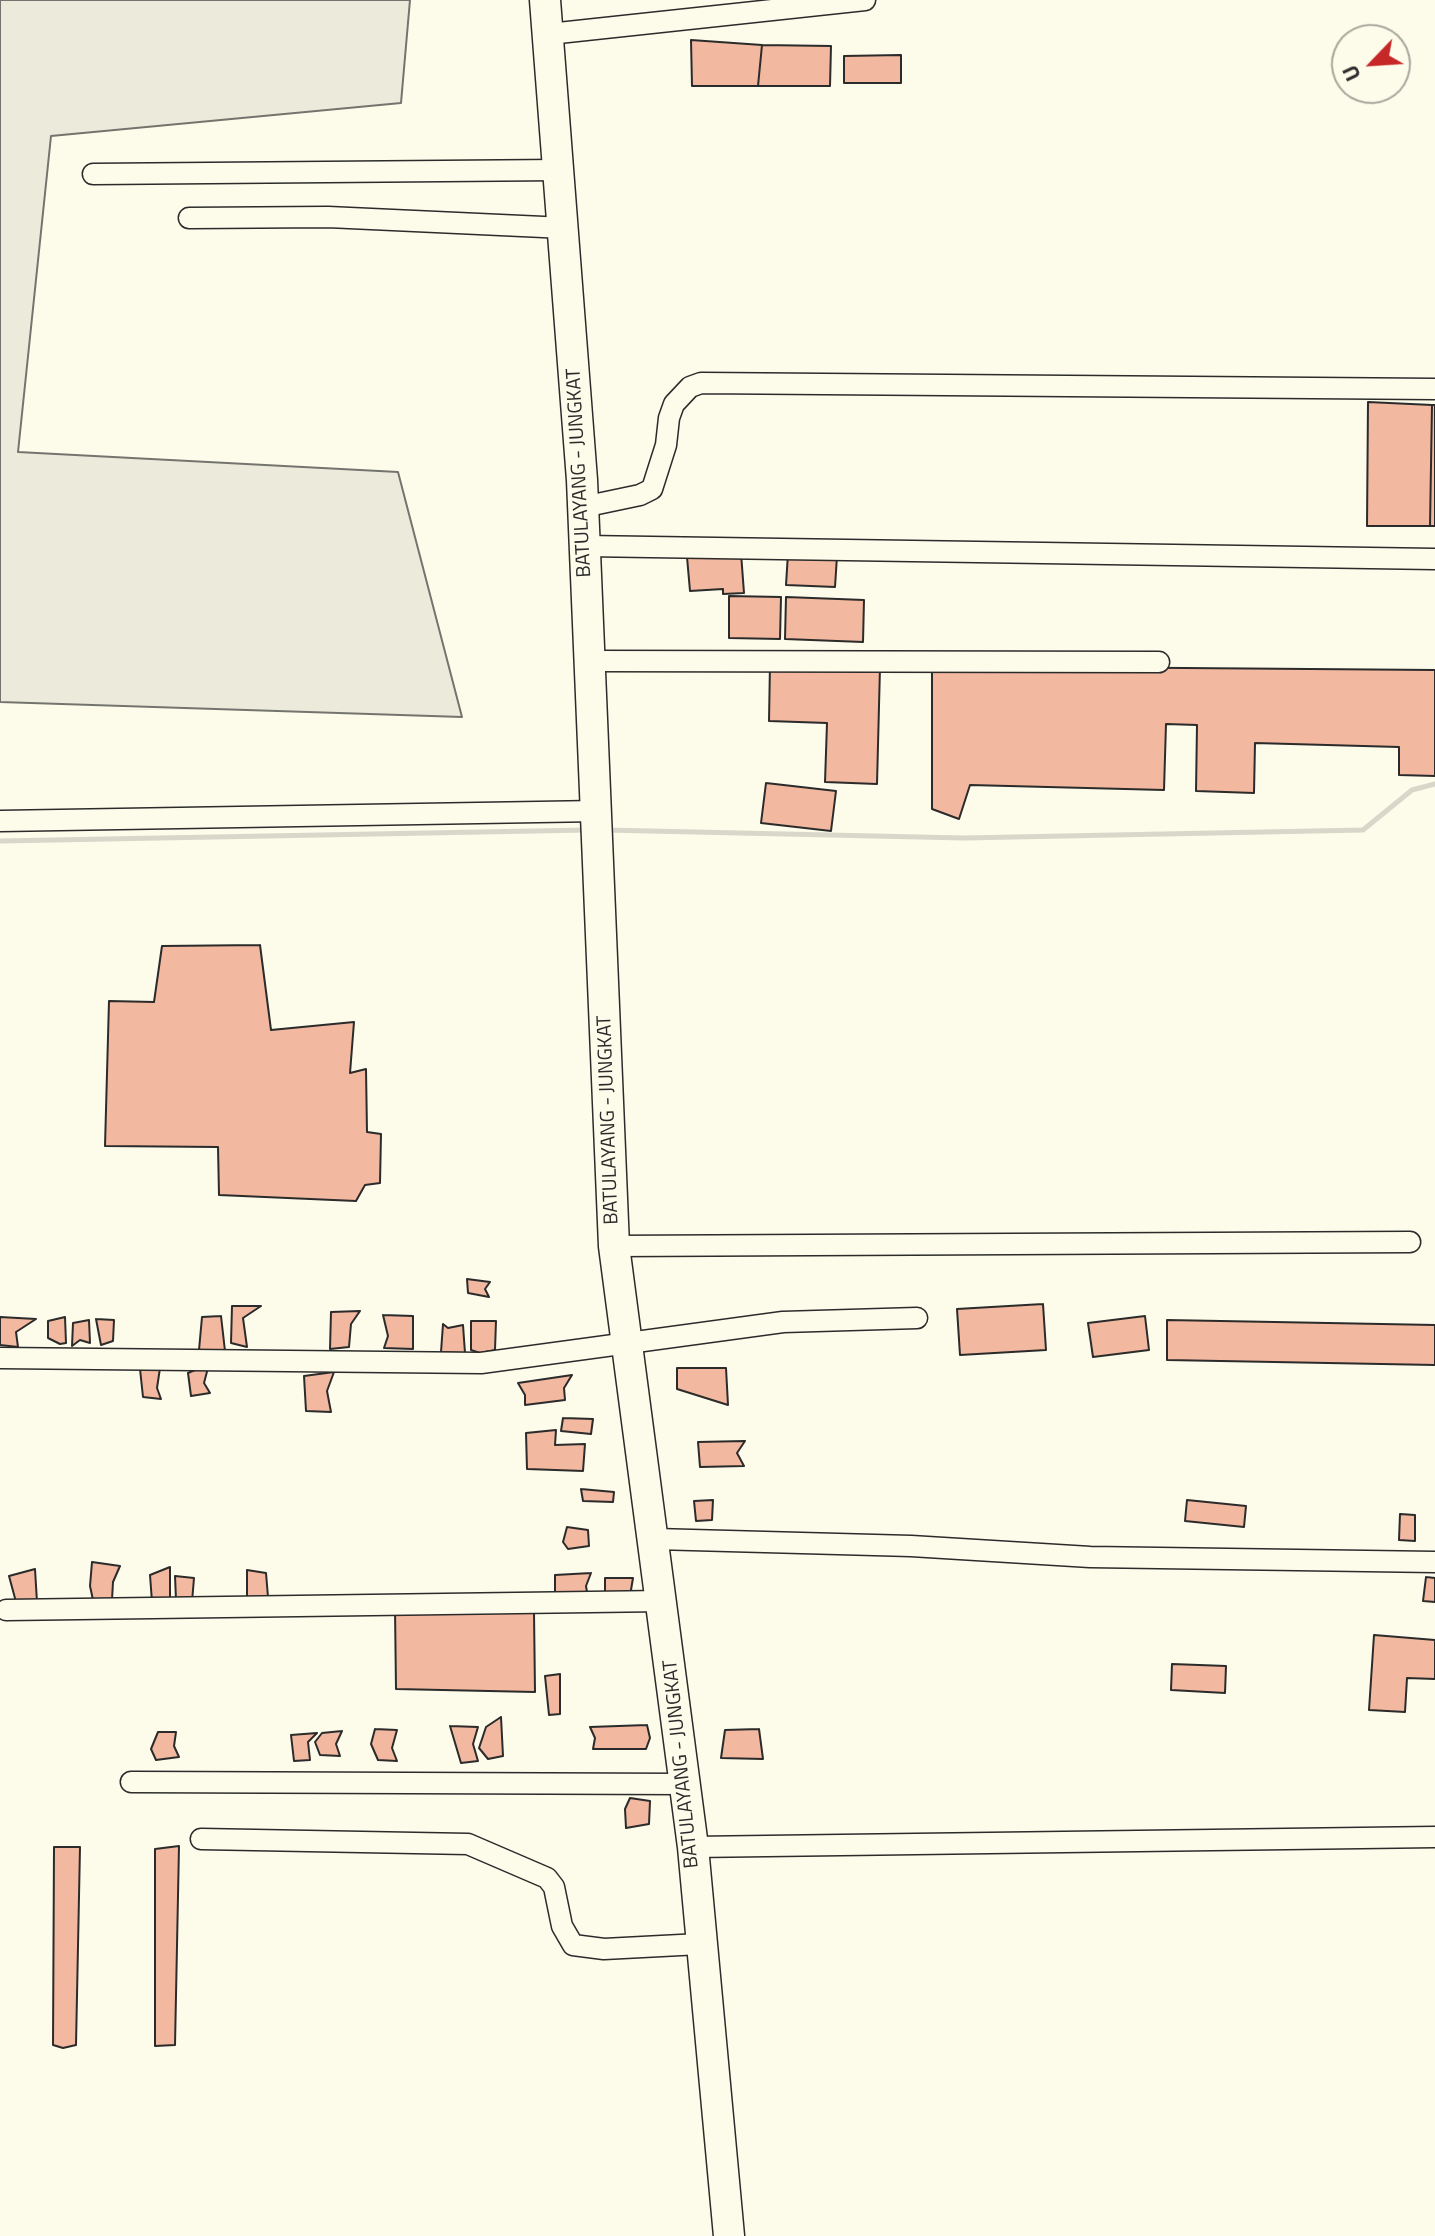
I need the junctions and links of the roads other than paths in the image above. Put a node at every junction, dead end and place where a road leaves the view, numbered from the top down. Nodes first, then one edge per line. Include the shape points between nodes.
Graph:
1 (545, 0) edge
2 (865, 0) edge
3 (549, 34) junction
4 (559, 170) junction
5 (93, 174) dead end
6 (189, 218) dead end
7 (565, 228) junction
8 (1435, 389) edge
9 (583, 507) junction
10 (585, 546) junction
11 (1435, 559) edge
12 (591, 661) junction
13 (1159, 662) dead end
14 (0, 821) edge
15 (598, 824) junction
16 (1410, 1242) dead end
17 (614, 1246) junction
18 (917, 1318) dead end
19 (628, 1343) junction
20 (0, 1358) edge
21 (655, 1539) junction
22 (1435, 1562) edge
23 (663, 1601) junction
24 (6, 1610) dead end
25 (131, 1782) dead end
26 (685, 1784) junction
27 (1435, 1837) edge
28 (201, 1839) dead end
29 (693, 1847) junction
30 (700, 1944) junction
31 (729, 2236) edge

1 - 3 highway, BATULAYANG - JUNGKAT
2 - 3 street
3 - 4 highway, BATULAYANG - JUNGKAT
4 - 5 street
4 - 7 highway, BATULAYANG - JUNGKAT
6 - 7 street via 328,217
7 - 9 highway, BATULAYANG - JUNGKAT
8 - 9 street via 701,383 674,404 652,489
9 - 10 highway, BATULAYANG - JUNGKAT
10 - 11 street
10 - 12 highway, BATULAYANG - JUNGKAT
12 - 13 street
12 - 15 highway, BATULAYANG - JUNGKAT
14 - 15 street
15 - 17 highway, BATULAYANG - JUNGKAT
16 - 17 street
17 - 19 highway, BATULAYANG - JUNGKAT
18 - 19 street via 783,1322
19 - 20 street via 481,1363
19 - 21 highway, BATULAYANG - JUNGKAT
21 - 22 street via 1090,1557
21 - 23 highway, BATULAYANG - JUNGKAT
23 - 24 street
23 - 26 highway, BATULAYANG - JUNGKAT
25 - 26 street
26 - 29 highway, BATULAYANG - JUNGKAT
27 - 29 street
28 - 30 street via 468,1844 547,1878 573,1945 586,1950
29 - 30 highway, BATULAYANG - JUNGKAT
30 - 31 highway, BATULAYANG - JUNGKAT

